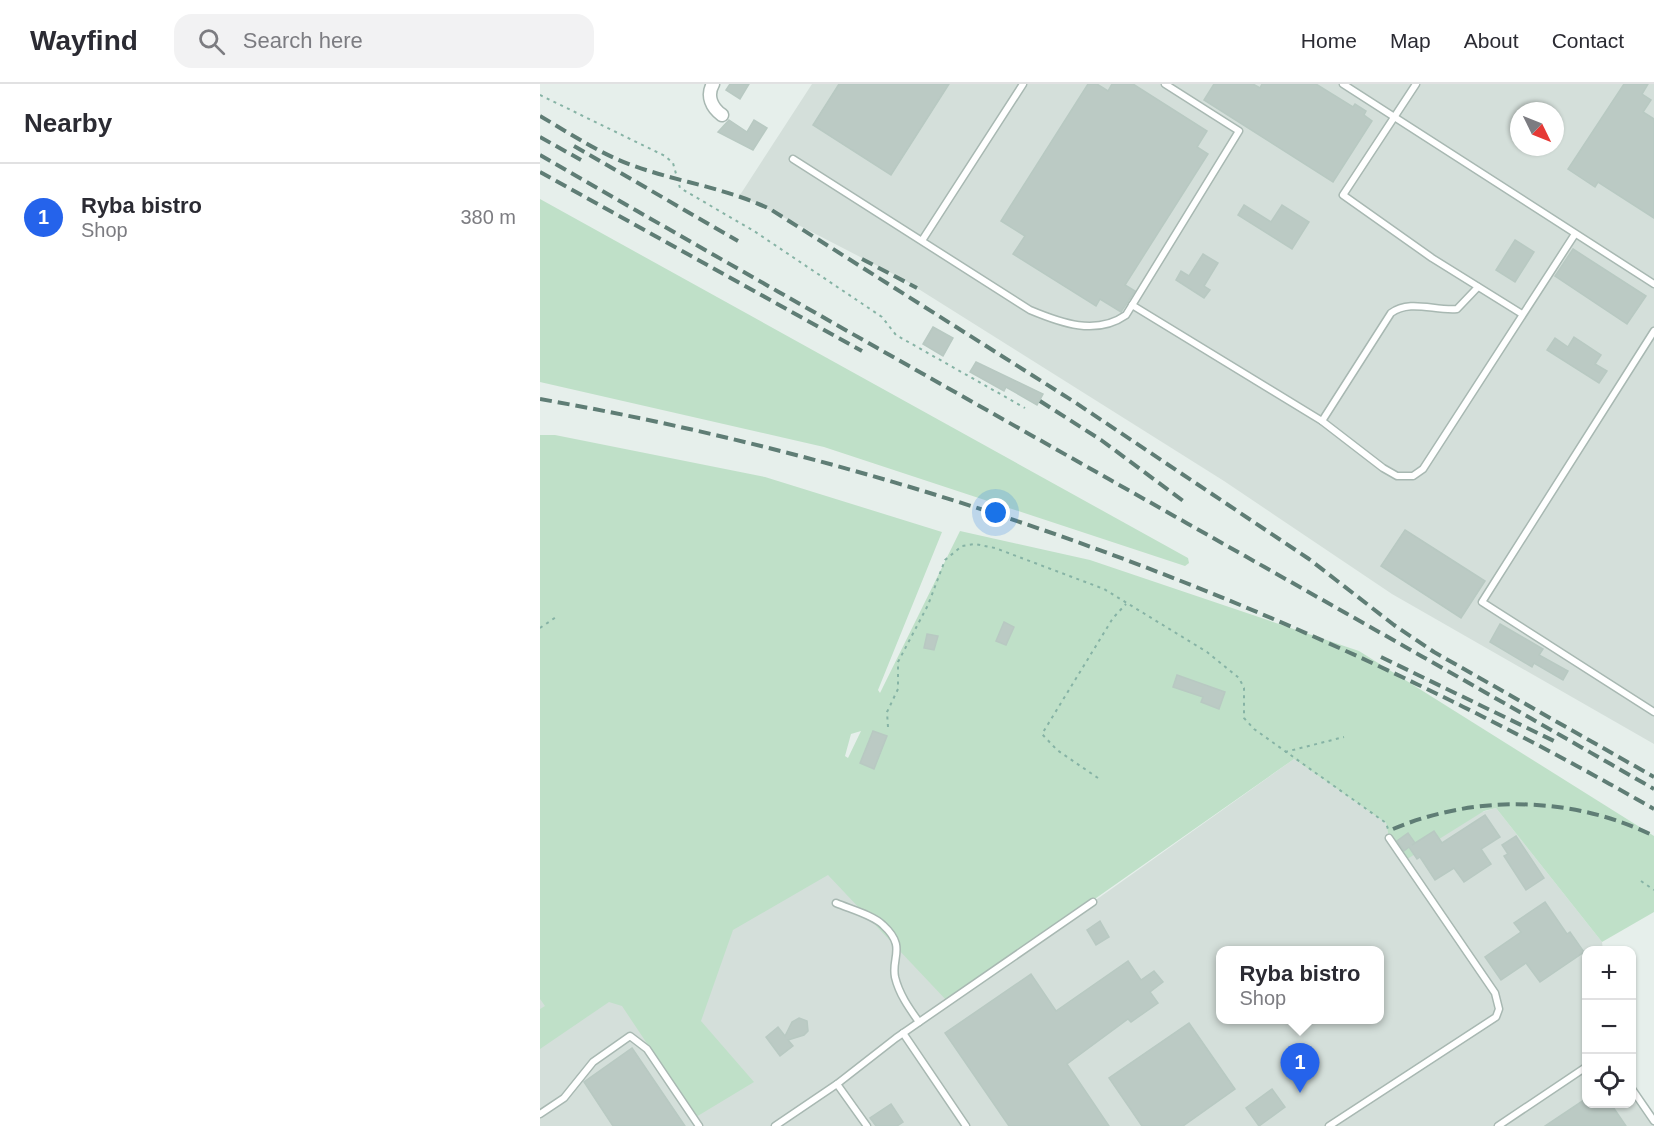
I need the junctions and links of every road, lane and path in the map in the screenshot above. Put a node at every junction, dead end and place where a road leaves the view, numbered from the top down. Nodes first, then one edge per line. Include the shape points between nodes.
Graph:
1 (1023, 84) edge
2 (1165, 84) edge
3 (1343, 84) edge
4 (1416, 84) edge
5 (708, 86) edge
6 (540, 95) edge
7 (722, 115) dead end
8 (1395, 117) junction
9 (793, 159) dead end
10 (1575, 234) junction
11 (922, 239) junction
12 (1654, 284) edge
13 (1478, 287) junction
14 (1132, 305) junction
15 (1522, 314) junction
16 (1654, 331) edge
17 (1025, 408) dead end
18 (1322, 422) junction
19 (1126, 604) junction
20 (556, 617) dead end
21 (540, 628) edge
22 (1654, 712) edge
23 (888, 728) dead end
24 (1344, 737) dead end
25 (1286, 752) junction
26 (1098, 778) dead end
27 (1389, 838) joint
28 (1641, 881) dead end
29 (1654, 890) edge
30 (1093, 902) dead end
31 (837, 903) dead end
32 (919, 1022) junction
33 (903, 1034) junction
34 (1582, 1070) edge
35 (837, 1083) junction
36 (1636, 1095) edge
37 (540, 1114) edge
38 (1654, 1121) edge
39 (699, 1126) edge
40 (775, 1126) edge
41 (867, 1126) edge
42 (966, 1126) edge
43 (1329, 1126) edge
44 (1498, 1126) edge

1 - 11 lane
2 - 14 lane via 1239,131
3 - 8 lane
4 - 8 lane
5 - 7 street via 710,100
6 - 17 path via 665,156 673,163 681,188 754,231 882,317 896,335
8 - 10 lane
8 - 13 lane via 1343,195
9 - 11 lane
10 - 12 lane
10 - 15 lane
11 - 14 lane via 1030,310 1059,322 1112,325
13 - 15 lane
13 - 18 lane via 1457,309 1441,311 1408,305 1391,313
14 - 18 lane
15 - 18 lane via 1423,469 1413,476 1397,476 1383,468
16 - 22 lane via 1482,602
19 - 23 path via 1104,589 995,548 962,546 945,560 928,605 898,662 898,689 887,712
19 - 25 path via 1207,652 1239,678 1244,688 1244,718
19 - 26 path via 1113,618 1041,734
20 - 21 path
24 - 25 path
25 - 27 path via 1386,823
27 - 43 lane via 1495,993 1499,1009 1496,1017
28 - 29 path
30 - 32 lane
31 - 32 lane via 882,924 894,939 898,990
32 - 33 lane
33 - 35 lane
33 - 42 lane
34 - 44 lane
35 - 40 lane
35 - 41 lane
36 - 38 lane
37 - 39 lane via 564,1098 593,1062 630,1036 647,1049

